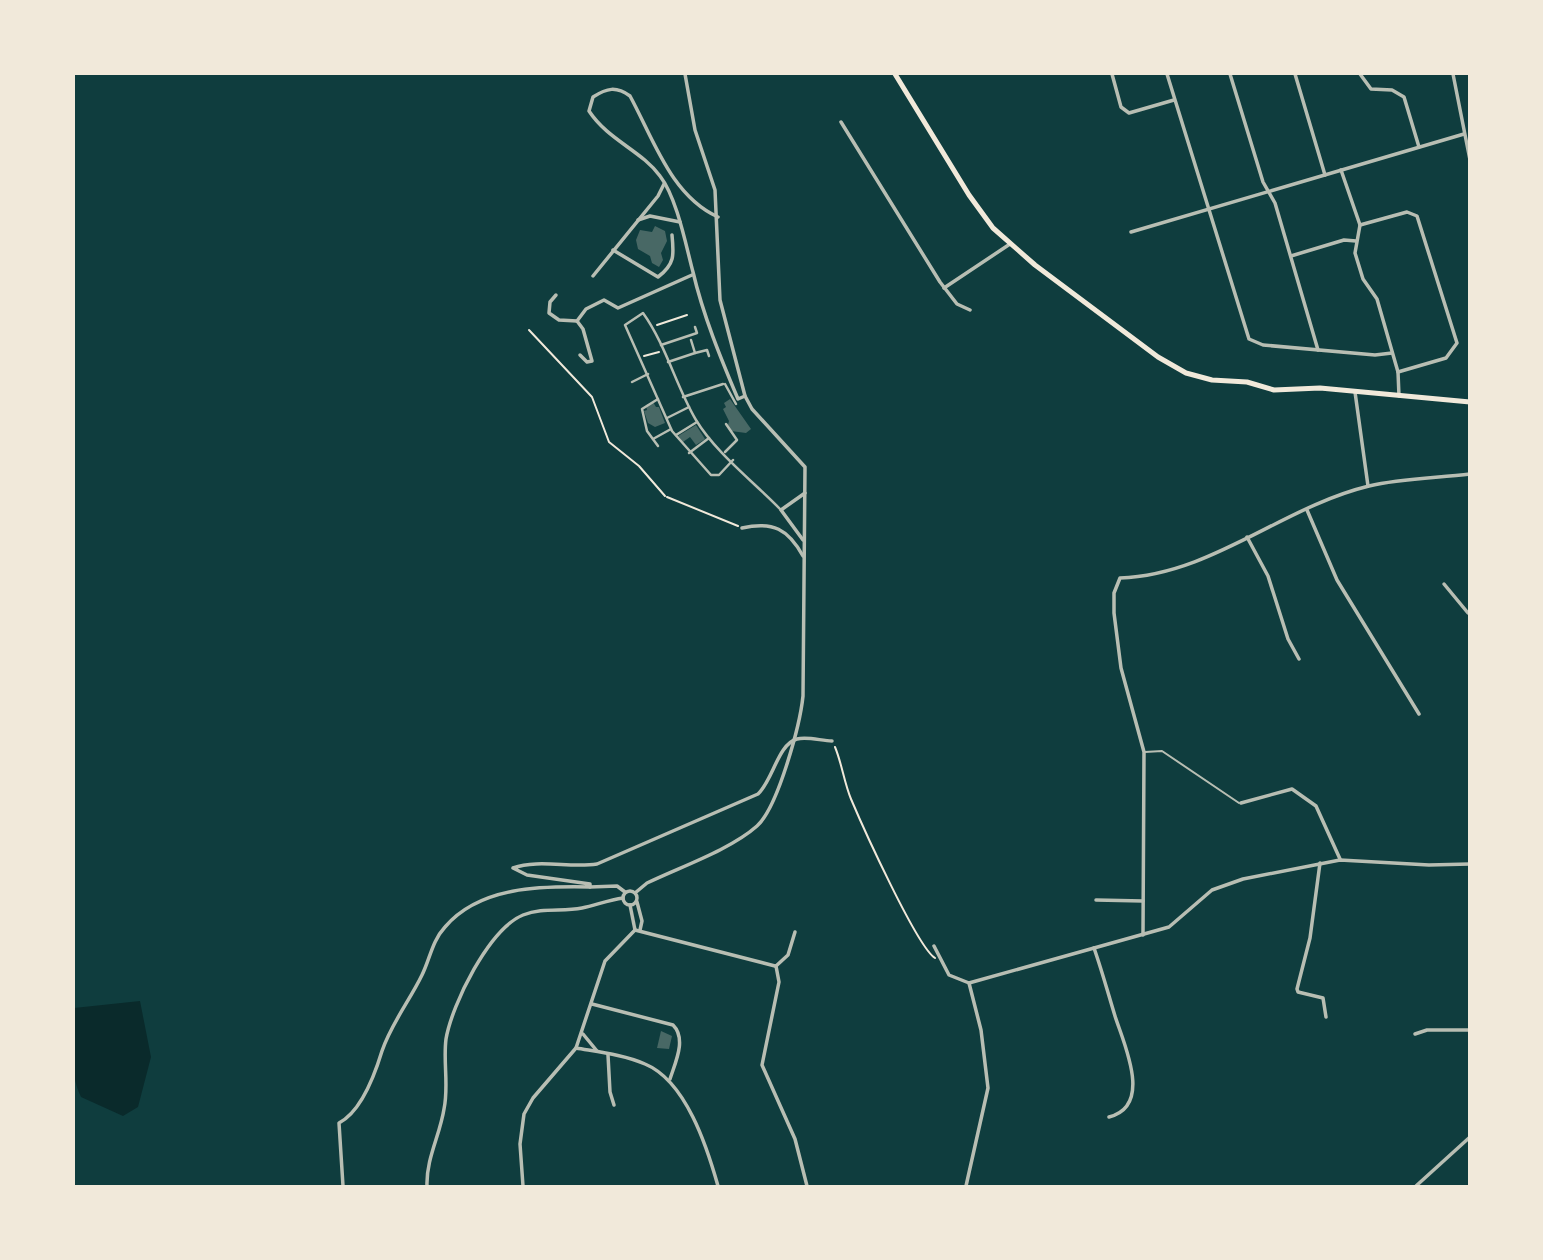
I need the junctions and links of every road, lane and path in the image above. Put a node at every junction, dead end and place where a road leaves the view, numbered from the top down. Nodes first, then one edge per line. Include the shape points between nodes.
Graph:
1 (685, 74) edge
2 (895, 74) edge
3 (1112, 74) edge
4 (1167, 74) edge
5 (1230, 74) edge
6 (1295, 74) edge
7 (1360, 74) edge
8 (1454, 74) edge
9 (1175, 100) junction
10 (841, 122) dead end
11 (1464, 134) junction
12 (1419, 147) junction
13 (1469, 160) edge
14 (1341, 170) junction
15 (1325, 175) junction
16 (664, 184) junction
17 (1268, 191) junction
18 (1208, 210) junction
19 (718, 217) junction
20 (638, 220) junction
21 (680, 222) junction
22 (1360, 225) junction
23 (1131, 232) dead end
24 (672, 234) dead end
25 (1356, 241) junction
26 (1010, 244) junction
27 (613, 250) junction
28 (1291, 256) junction
29 (693, 275) junction
30 (593, 276) dead end
31 (944, 288) junction
32 (556, 295) dead end
33 (970, 310) dead end
34 (687, 315) dead end
35 (577, 321) junction
36 (653, 326) junction
37 (695, 327) dead end
38 (529, 330) dead end
39 (691, 340) dead end
40 (661, 345) junction
41 (1318, 350) junction
42 (664, 351) junction
43 (695, 353) junction
44 (1392, 353) junction
45 (580, 355) dead end
46 (709, 356) dead end
47 (638, 358) junction
48 (668, 362) junction
49 (1398, 372) junction
50 (648, 374) junction
51 (632, 382) dead end
52 (1355, 392) junction
53 (745, 396) junction
54 (1399, 396) junction
55 (683, 397) junction
56 (735, 400) junction
57 (659, 401) junction
58 (1469, 402) edge
59 (689, 407) junction
60 (666, 419) junction
61 (697, 422) junction
62 (726, 424) dead end
63 (671, 429) junction
64 (676, 436) junction
65 (709, 437) junction
66 (653, 439) junction
67 (658, 446) dead end
68 (724, 452) junction
69 (689, 453) junction
70 (733, 460) junction
71 (1469, 474) edge
72 (1368, 486) junction
73 (805, 493) junction
74 (781, 510) junction
75 (1307, 510) junction
76 (742, 528) joint
77 (1247, 537) junction
78 (804, 542) junction
79 (804, 558) junction
80 (1444, 584) dead end
81 (1469, 613) edge
82 (1469, 620) edge
83 (1299, 659) dead end
84 (1419, 714) dead end
85 (832, 741) joint
86 (793, 742) junction
87 (1144, 752) junction
88 (1241, 803) joint
89 (1340, 860) junction
90 (1320, 863) junction
91 (1469, 864) edge
92 (590, 887) junction
93 (635, 893) junction
94 (624, 895) junction
95 (636, 900) junction
96 (1096, 900) dead end
97 (1143, 901) junction
98 (629, 905) junction
99 (637, 930) junction
100 (795, 932) dead end
101 (1143, 935) junction
102 (934, 946) dead end
103 (1094, 948) junction
104 (941, 962) junction
105 (776, 966) junction
106 (969, 983) junction
107 (593, 1004) junction
108 (1326, 1017) dead end
109 (1469, 1030) edge
110 (583, 1034) junction
111 (1415, 1034) dead end
112 (576, 1048) junction
113 (597, 1052) junction
114 (608, 1055) junction
115 (670, 1079) junction
116 (614, 1105) dead end
117 (1109, 1116) dead end
118 (1469, 1137) edge
119 (343, 1186) edge
120 (428, 1186) edge
121 (523, 1186) edge
122 (718, 1186) edge
123 (807, 1186) edge
124 (966, 1186) edge
125 (1416, 1186) edge

1 - 19 street
2 - 26 main road via 969,195
3 - 9 street via 1121,107 1129,113
4 - 9 street
5 - 17 street
6 - 15 street
7 - 12 street via 1371,89 1392,90 1404,97
8 - 11 street
9 - 18 street
10 - 31 street
11 - 12 street
11 - 13 street
12 - 14 street
14 - 15 street
14 - 22 street
15 - 17 street
16 - 19 street via 599,126 589,111 593,97 606,89 631,96 676,180
16 - 20 street
16 - 21 street
17 - 18 street
17 - 28 street
18 - 23 street
18 - 41 street via 1249,338 1263,345
19 - 53 street via 718,270 727,332
20 - 21 street via 650,216
20 - 27 street
21 - 29 street
22 - 25 street
22 - 49 street via 1407,212 1417,216 1455,335 1454,351 1446,358
24 - 27 street via 675,259 658,276
25 - 28 street via 1344,240
25 - 44 street via 1362,275 1375,295
26 - 31 street
26 - 52 main road via 1158,357 1186,373 1275,390
27 - 30 street
28 - 41 street
29 - 35 street via 618,308 604,300 586,309
29 - 56 street
31 - 33 street via 957,304
32 - 35 street via 549,313 559,320
34 - 36 path
35 - 45 street via 592,361
36 - 40 street
36 - 47 street via 643,313 625,325
37 - 40 street via 697,333
38 - 76 path via 592,397 610,442 666,497
39 - 43 street
40 - 42 street
41 - 44 street
42 - 47 path
42 - 48 street
43 - 46 street via 707,350
43 - 48 street
44 - 49 street
47 - 50 street
48 - 55 street
49 - 54 street
50 - 51 street
50 - 57 street
52 - 54 main road
52 - 72 street
53 - 56 street
53 - 73 street via 802,460
54 - 58 main road
55 - 56 street via 724,384
55 - 59 street
57 - 60 street
57 - 66 street via 642,409
59 - 60 street
59 - 61 street
60 - 63 street
61 - 64 street
61 - 65 street
62 - 68 street via 737,440
63 - 64 street
63 - 66 street
64 - 69 street
65 - 68 street
65 - 69 street
66 - 67 street
68 - 70 street
69 - 70 street via 711,475 719,475
70 - 74 street
71 - 72 street
72 - 75 street
73 - 74 street
73 - 78 street
74 - 78 street
75 - 77 street
75 - 84 street via 1337,580
76 - 79 street via 766,524 781,528
77 - 83 street via 1268,576
77 - 87 street via 1185,568 1151,577 1120,578 1114,613 1121,668
78 - 79 street
79 - 86 street via 803,696
80 - 81 street
81 - 82 street
85 - 86 street via 798,738
85 - 104 path via 852,801 911,924 928,954
86 - 92 street via 788,743 758,794 597,864 513,868 527,876
86 - 93 street via 769,812 756,827
87 - 88 lane via 1162,751
87 - 97 street
88 - 89 street via 1292,789 1316,806
89 - 90 street
89 - 91 street
90 - 101 street via 1212,890 1168,927
90 - 108 street via 1310,938 1297,989 1323,998
92 - 94 street via 617,886
92 - 119 street via 512,890 473,906 443,928 362,1097 348,1119 339,1123
93 - 94 street
93 - 95 street
94 - 98 street
94 - 120 street via 579,909 523,915 505,928 481,960 449,1022 444,1108 429,1162
95 - 98 street
95 - 99 street via 642,921
96 - 97 street
97 - 101 street
98 - 99 street
99 - 105 street
99 - 107 street via 605,961
100 - 105 street via 788,955
101 - 103 street
102 - 104 street
103 - 106 street
103 - 117 street via 1132,1065 1133,1087 1127,1104
104 - 106 street via 949,975
105 - 123 street via 779,982 762,1065 795,1139
106 - 124 street via 988,1088
107 - 110 street
107 - 115 street via 673,1025 680,1042
109 - 111 street
110 - 112 street
110 - 113 street
112 - 113 street
112 - 121 street via 524,1114 520,1144
113 - 114 street
114 - 115 street via 647,1064
114 - 116 street
115 - 122 street via 683,1098
118 - 125 street

